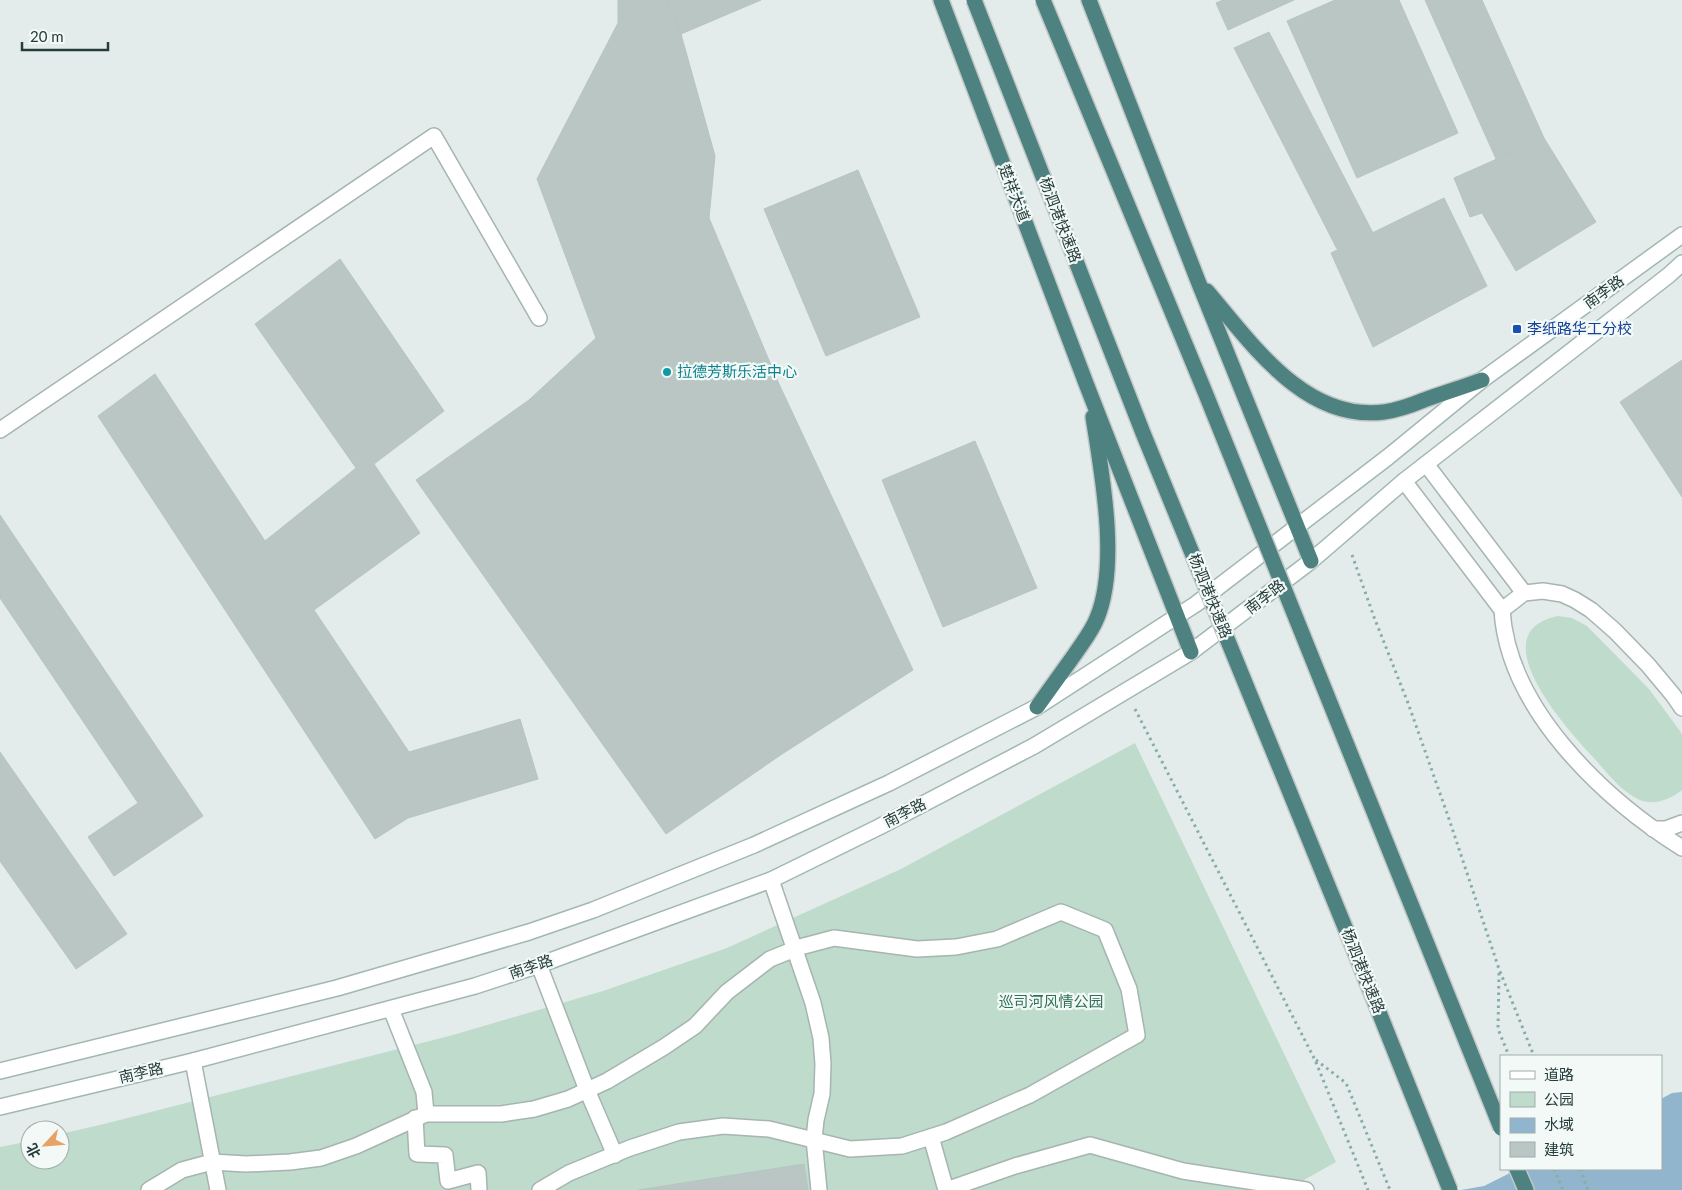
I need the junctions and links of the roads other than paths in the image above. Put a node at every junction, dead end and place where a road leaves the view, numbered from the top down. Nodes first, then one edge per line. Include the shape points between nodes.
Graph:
1 (941, 0) edge
2 (974, 0) edge
3 (1044, 0) edge
4 (1089, 0) edge
5 (1682, 235) edge
6 (1682, 263) edge
7 (1198, 281) junction
8 (539, 318) dead end
9 (1482, 380) junction
10 (1087, 386) junction
11 (0, 430) edge
12 (1426, 464) junction
13 (1404, 482) junction
14 (1297, 527) junction
15 (1311, 561) junction
16 (1524, 593) junction
17 (1502, 610) junction
18 (1176, 616) junction
19 (1191, 652) junction
20 (1037, 707) junction
21 (1682, 708) edge
22 (1682, 823) edge
23 (1653, 829) junction
24 (1682, 848) edge
25 (771, 880) junction
26 (794, 950) junction
27 (539, 965) junction
28 (391, 1009) junction
29 (193, 1061) junction
30 (0, 1071) edge
31 (587, 1090) junction
32 (0, 1107) edge
33 (420, 1116) junction
34 (1500, 1126) edge
35 (931, 1137) junction
36 (814, 1139) junction
37 (615, 1155) junction
38 (212, 1162) junction
39 (1517, 1170) edge
40 (543, 1189) edge
41 (149, 1190) edge
42 (218, 1190) edge
43 (479, 1190) edge
44 (818, 1190) edge
45 (1306, 1190) edge
46 (1450, 1190) edge
47 (1526, 1190) edge

1 - 10 highway, 楚祥大道
2 - 46 highway, 杨泗港快速路, bridge via 1143,433
3 - 34 highway, bridge
4 - 7 highway
5 - 9 street, 南李路
6 - 12 street, 南李路
7 - 9 highway via 1288,381 1336,408 1362,414 1386,412
7 - 14 highway
8 - 11 street via 434,136
9 - 14 street, 南李路
10 - 18 highway
10 - 20 highway via 1103,480 1108,552 1103,599 1085,639
12 - 13 street, 南李路
12 - 16 street
13 - 15 street, 南李路
13 - 17 street
14 - 15 highway
14 - 18 street, 南李路
15 - 19 street, 南李路
16 - 17 street
16 - 21 street via 1562,594 1592,610 1648,665
17 - 23 street via 1503,630 1518,671 1533,702 1555,735 1616,800
18 - 19 highway
18 - 20 street, 南李路
19 - 25 street, 南李路 via 1034,746
20 - 30 street, 南李路 via 889,783 754,845 556,923 337,988
22 - 23 street via 1666,829
23 - 24 street
25 - 26 street
25 - 27 street, 南李路
26 - 31 street via 770,959 727,992 695,1026 672,1042
26 - 35 street via 834,938 917,949 956,947 997,939 1061,912 1105,930 1129,988 1137,1035 1030,1095
26 - 36 street via 812,1003 823,1064 822,1094
27 - 28 street, 南李路
27 - 31 street
28 - 29 street, 南李路
28 - 33 street via 424,1092
29 - 32 street, 南李路
29 - 38 street
31 - 33 street via 534,1109 501,1114
31 - 37 street
33 - 38 street via 356,1146 321,1158 246,1164
33 - 43 street via 417,1154 446,1155 448,1181 478,1173
35 - 36 street via 902,1146 850,1149
35 - 45 street via 946,1190 1090,1145 1183,1171
36 - 37 street via 769,1128 723,1126 679,1132
36 - 44 street
37 - 40 street via 569,1173
38 - 41 street via 182,1170
38 - 42 street
39 - 47 highway

